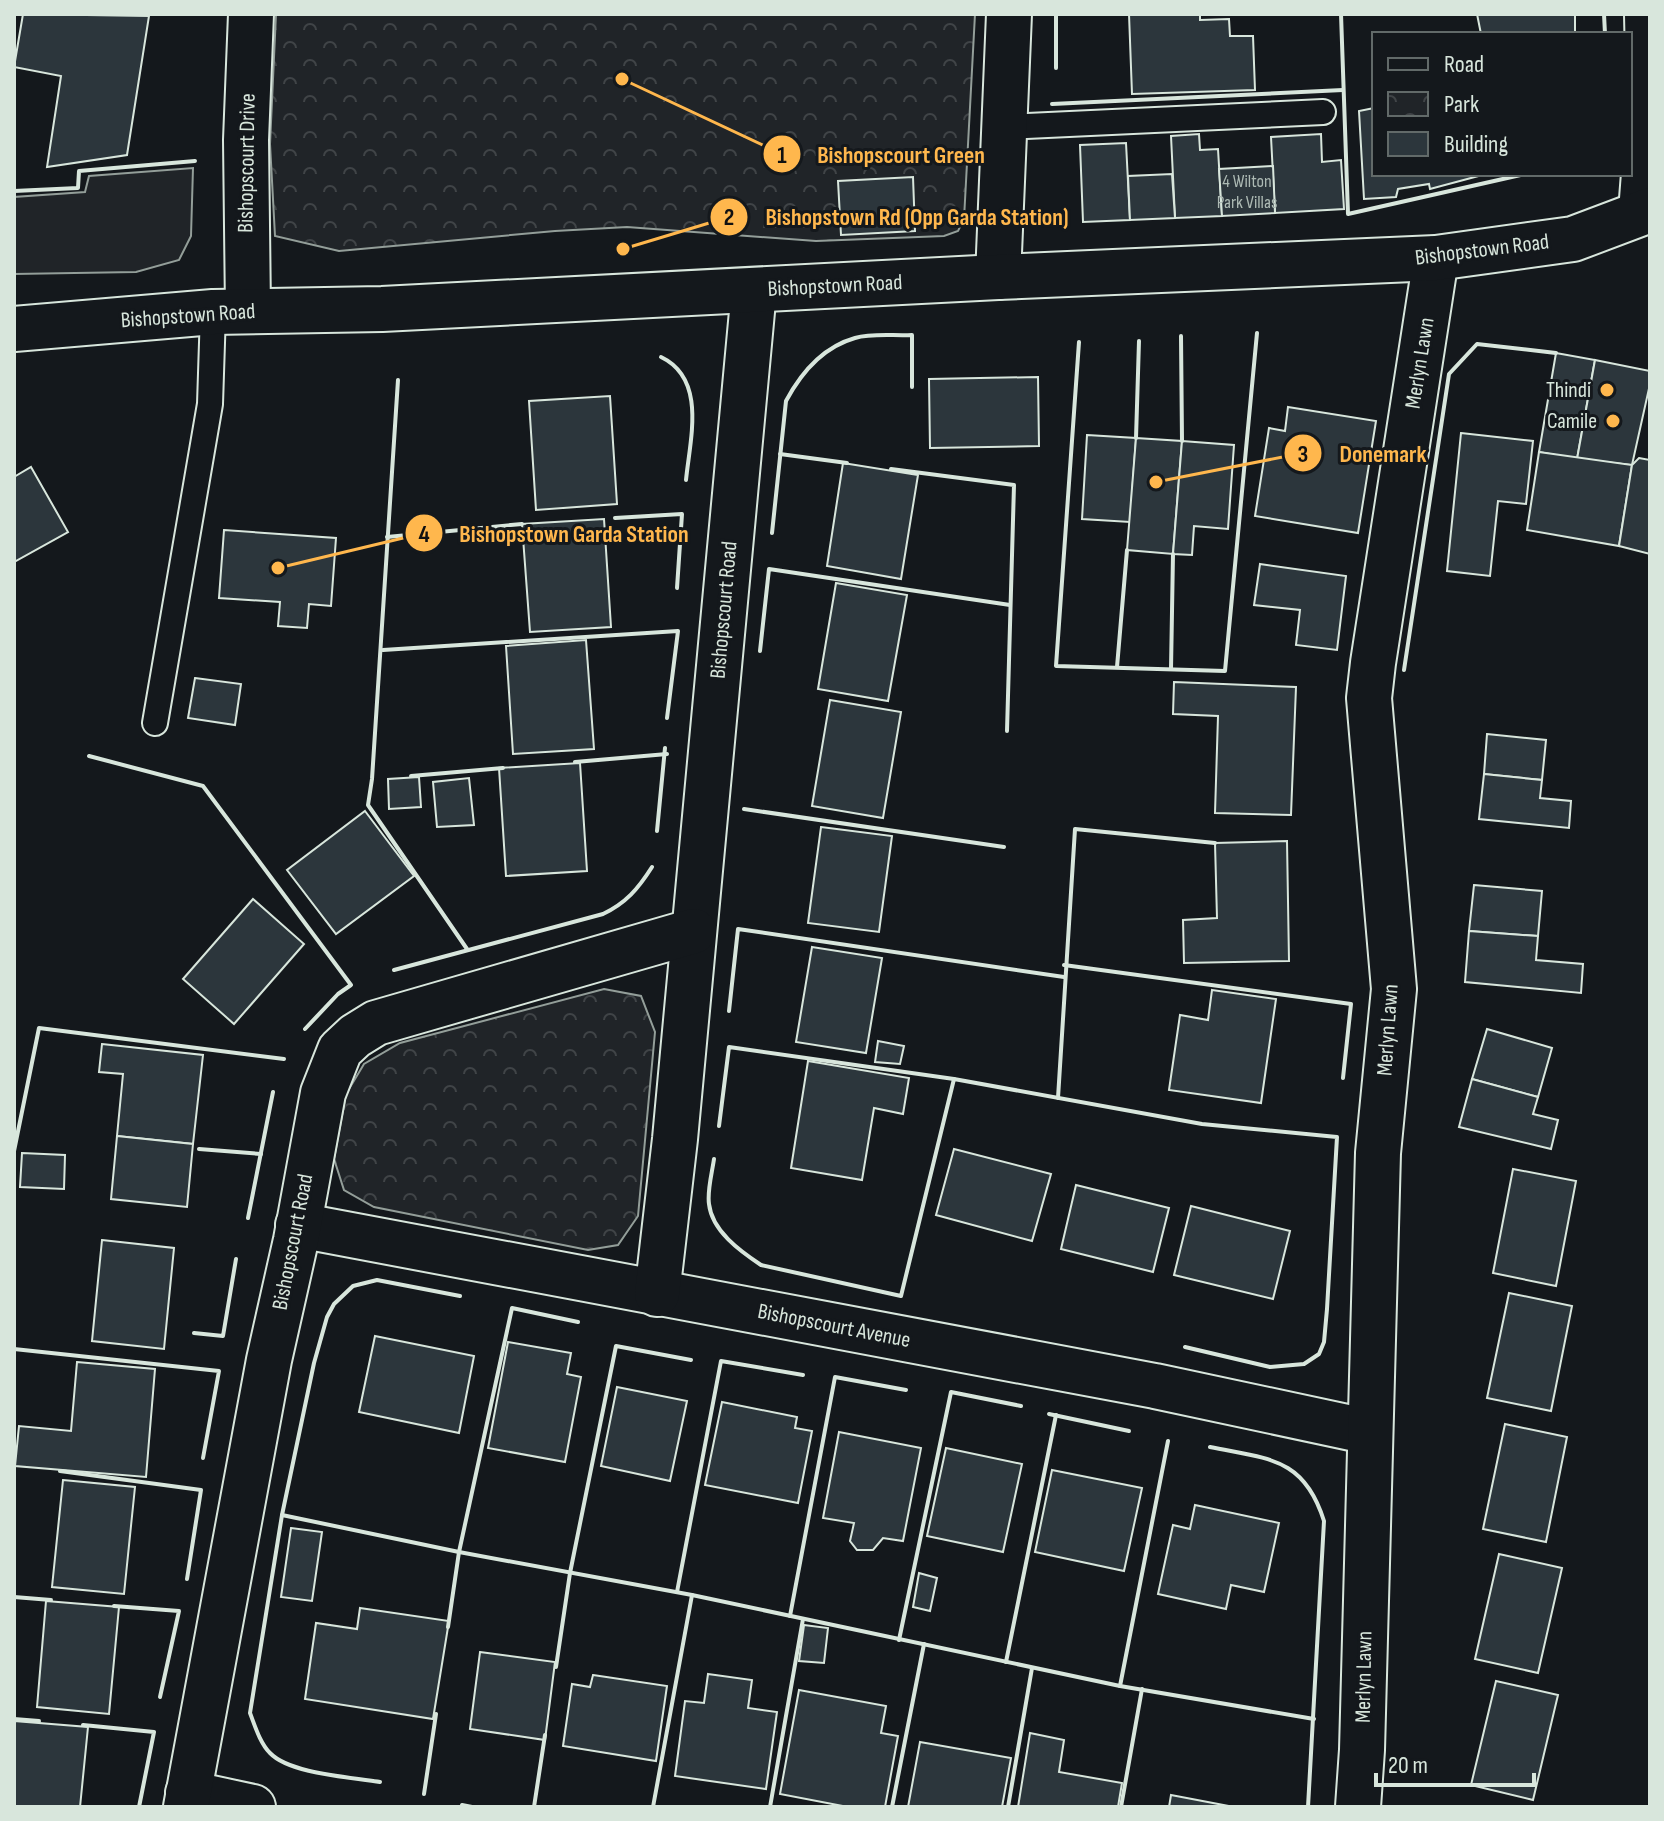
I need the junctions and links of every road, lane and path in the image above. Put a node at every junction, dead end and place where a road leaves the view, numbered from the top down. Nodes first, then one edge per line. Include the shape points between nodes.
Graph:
1 (251, 14) edge
2 (1009, 14) edge
3 (1647, 14) edge
4 (1323, 112) dead end
5 (1004, 127) junction
6 (1647, 214) edge
7 (1436, 258) junction
8 (998, 277) junction
9 (754, 290) junction
10 (231, 312) junction
11 (14, 329) edge
12 (155, 723) dead end
13 (694, 931) junction
14 (298, 1225) junction
15 (657, 1294) junction
16 (1370, 1432) junction
17 (187, 1800) edge
18 (253, 1807) edge
19 (1358, 1807) edge

1 - 10 street, Bishopscourt Drive
2 - 5 street
3 - 6 street
4 - 5 lane
5 - 8 street
6 - 7 street, Bishopstown Road via 1573,239
7 - 8 street, Bishopstown Road
7 - 16 street, Merlyn Lawn via 1369,698 1394,989 1378,1153
8 - 9 street, Bishopstown Road
9 - 10 street, Bishopstown Road
9 - 13 street, Bishopscourt Road
10 - 11 street, Bishopstown Road
10 - 12 lane
13 - 14 street, Bishopscourt Road via 376,1023 355,1036 340,1050 323,1093
13 - 15 street, Bishopscourt Road
14 - 15 street, Bishopscourt Avenue
14 - 17 street, Bishopscourt Road
15 - 16 street, Bishopscourt Avenue via 1155,1386
16 - 19 street, Merlyn Lawn
17 - 18 street

